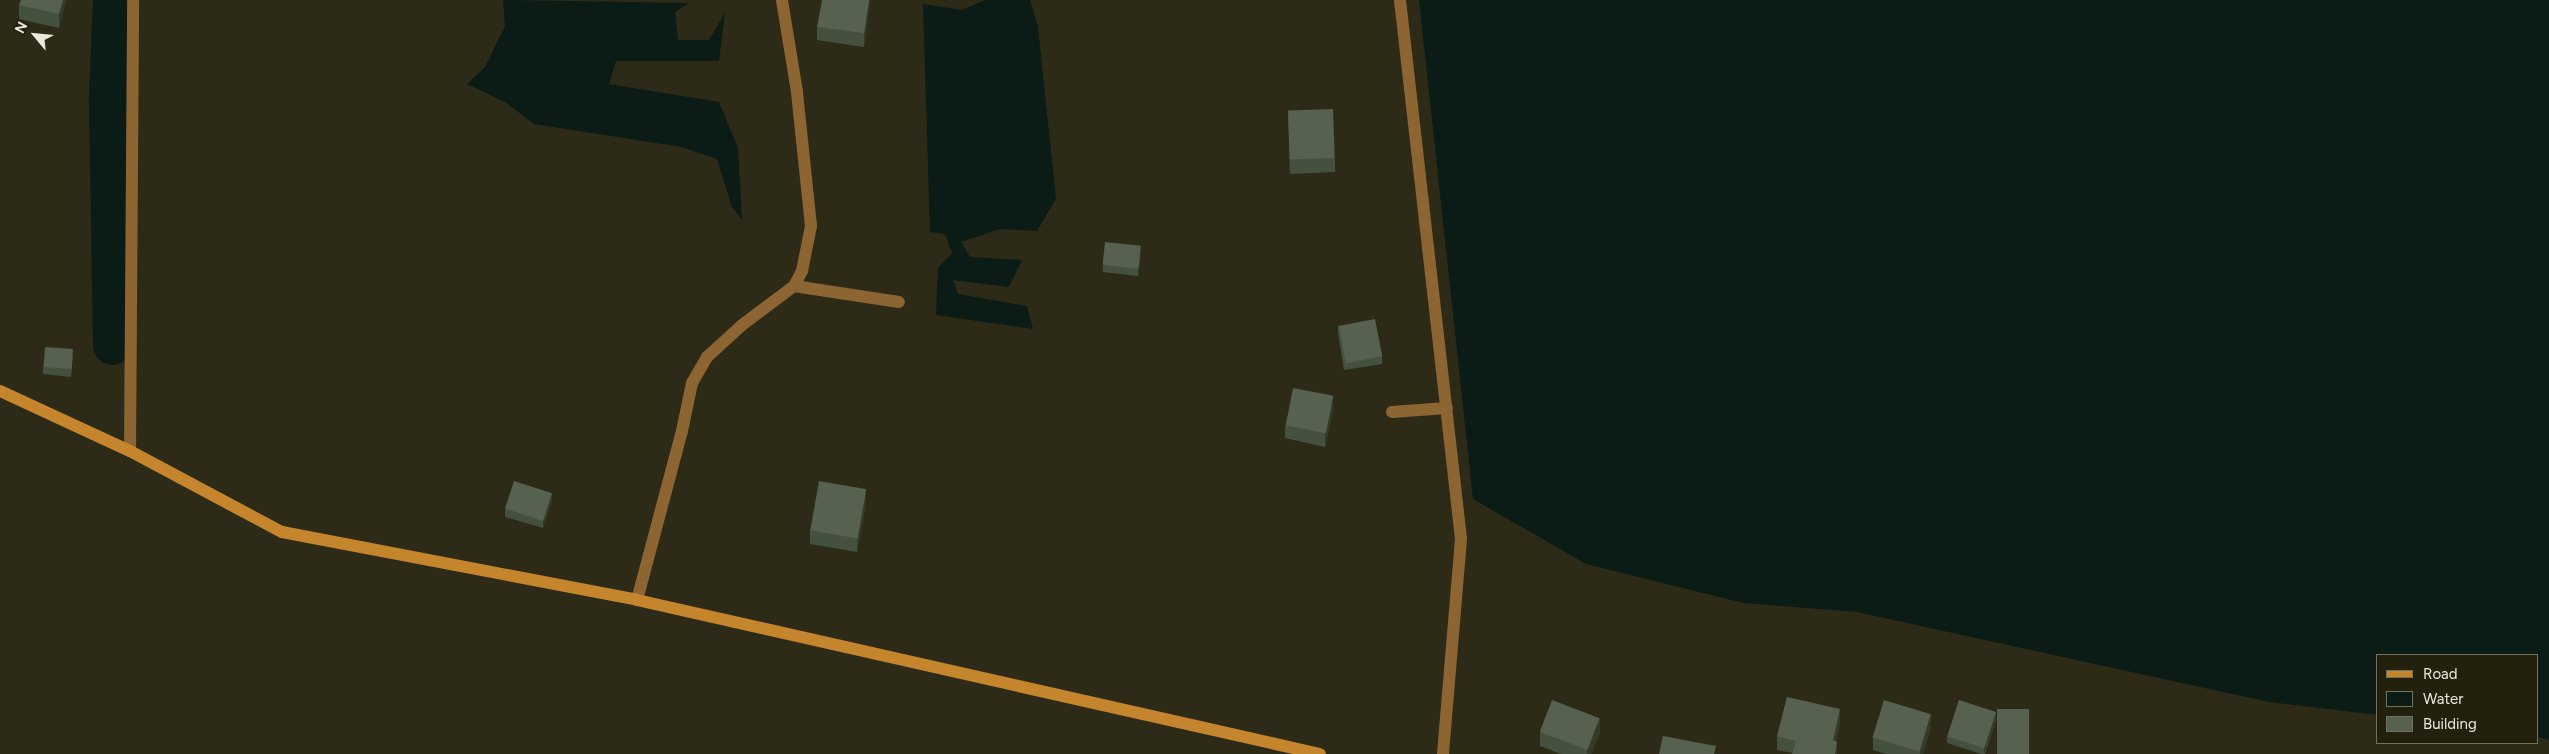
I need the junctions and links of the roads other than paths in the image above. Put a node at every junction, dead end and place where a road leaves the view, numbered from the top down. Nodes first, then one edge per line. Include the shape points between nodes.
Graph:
1 (132, 0) edge
2 (782, 0) edge
3 (1400, 0) edge
4 (794, 286) junction
5 (899, 302) dead end
6 (0, 391) edge
7 (1447, 408) junction
8 (1396, 412) dead end
9 (130, 451) junction
10 (637, 600) junction
11 (1320, 754) edge
12 (1443, 754) edge

1 - 9 street
2 - 4 street via 797,92 811,226 802,271
3 - 7 street
4 - 5 street
4 - 10 street via 707,356 692,383
6 - 9 main road
7 - 8 street
7 - 12 street via 1461,539
9 - 10 main road via 282,532
10 - 11 main road

